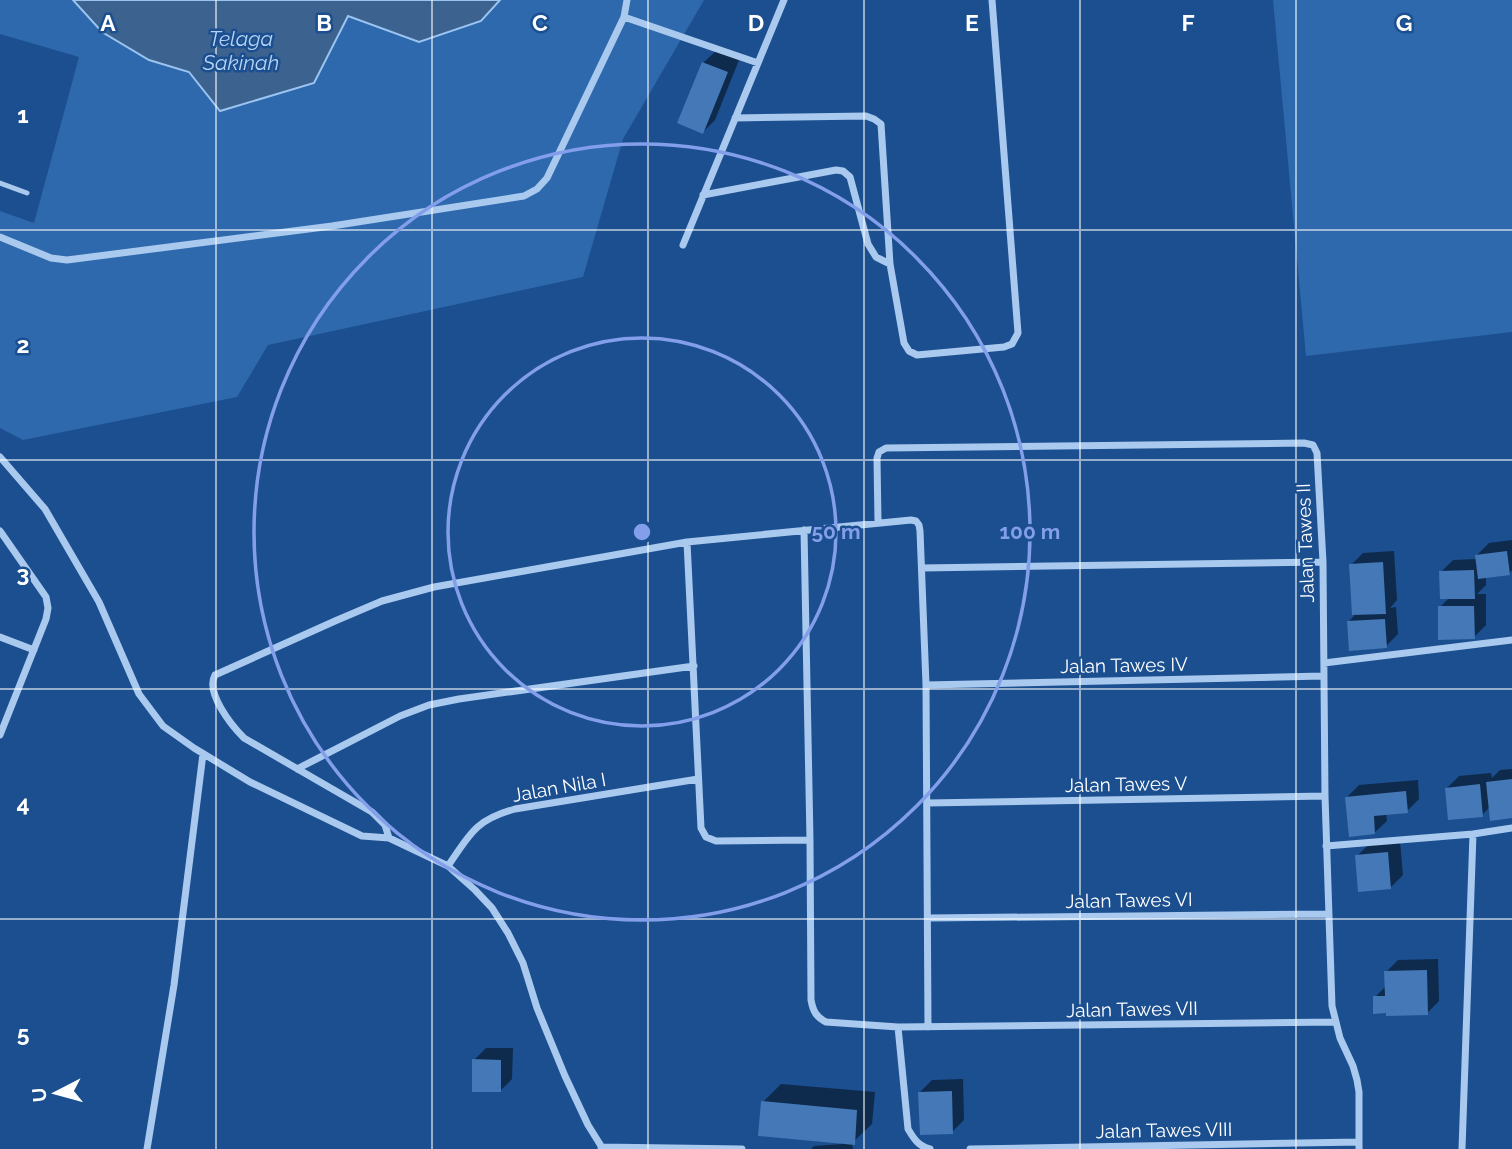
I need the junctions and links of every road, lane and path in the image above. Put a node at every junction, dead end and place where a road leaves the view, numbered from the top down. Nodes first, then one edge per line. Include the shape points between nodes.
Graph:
1 (627, 0) edge
2 (784, 0) edge
3 (992, 0) edge
4 (624, 17) junction
5 (758, 63) junction
6 (735, 118) junction
7 (0, 183) edge
8 (27, 193) dead end
9 (703, 195) junction
10 (0, 237) edge
11 (682, 245) dead end
12 (890, 264) junction
13 (0, 457) edge
14 (878, 522) junction
15 (804, 530) junction
16 (0, 531) edge
17 (687, 542) junction
18 (1323, 562) junction
19 (922, 568) junction
20 (0, 637) edge
21 (1512, 640) edge
22 (34, 650) junction
23 (1324, 663) junction
24 (694, 666) junction
25 (1323, 676) junction
26 (926, 685) junction
27 (0, 735) edge
28 (203, 754) junction
29 (297, 769) junction
30 (698, 779) junction
31 (1325, 796) junction
32 (927, 803) junction
33 (1512, 828) edge
34 (1474, 834) junction
35 (389, 838) junction
36 (810, 840) junction
37 (1326, 846) junction
38 (448, 866) junction
39 (1329, 914) junction
40 (929, 918) junction
41 (1335, 1022) junction
42 (898, 1027) junction
43 (929, 1027) junction
44 (1359, 1145) edge
45 (599, 1148) edge
46 (147, 1149) edge
47 (742, 1149) edge
48 (930, 1149) edge
49 (970, 1149) edge
50 (1462, 1149) edge

1 - 4 street
2 - 5 street
3 - 12 street via 1018,333 1012,344 916,355 909,351
4 - 5 street
4 - 10 street via 547,178 524,196 78,260 51,258
5 - 6 street
6 - 9 street
6 - 12 street via 866,116 881,124
7 - 8 lane
9 - 11 street
9 - 12 street via 843,171 850,177 868,244 877,257
13 - 28 street via 46,509 99,602 139,694 163,726
14 - 15 street
14 - 18 street, Jalan Tawes II via 877,458 886,448 1304,443 1313,445 1317,453
14 - 19 street via 919,525
15 - 17 street
15 - 36 street, Jalan Tawes VII
16 - 22 street via 46,597 46,620
17 - 24 street
17 - 29 street via 413,592 382,601 215,675 213,689 230,724 244,738
18 - 19 street
18 - 23 street, Jalan Tawes II
19 - 26 street
20 - 22 street
21 - 23 street
22 - 27 street
23 - 25 street, Jalan Tawes II
24 - 29 street via 429,705
24 - 30 street
25 - 26 street, Jalan Tawes IV
25 - 31 street, Jalan Tawes II
26 - 32 street
28 - 35 street via 362,836
28 - 46 street via 174,985
29 - 35 street via 372,812 385,825
30 - 36 street via 701,828 706,837 716,841
30 - 38 street, Jalan Nila I via 499,813 472,831
31 - 32 street, Jalan Tawes V
31 - 37 street, Jalan Tawes II
32 - 40 street
33 - 34 street
34 - 37 street
34 - 50 street
35 - 38 street
36 - 42 street, Jalan Tawes VII via 814,1012 826,1022
37 - 39 street, Jalan Tawes II
38 - 45 street via 492,908 508,933
39 - 40 street, Jalan Tawes VI
39 - 41 street, Jalan Tawes II
40 - 43 street
41 - 43 street, Jalan Tawes VII
41 - 44 street, Jalan Tawes II via 1357,1080
42 - 43 street, Jalan Tawes VII
42 - 48 street via 908,1129 916,1142
44 - 49 street, Jalan Tawes VIII
45 - 47 street

